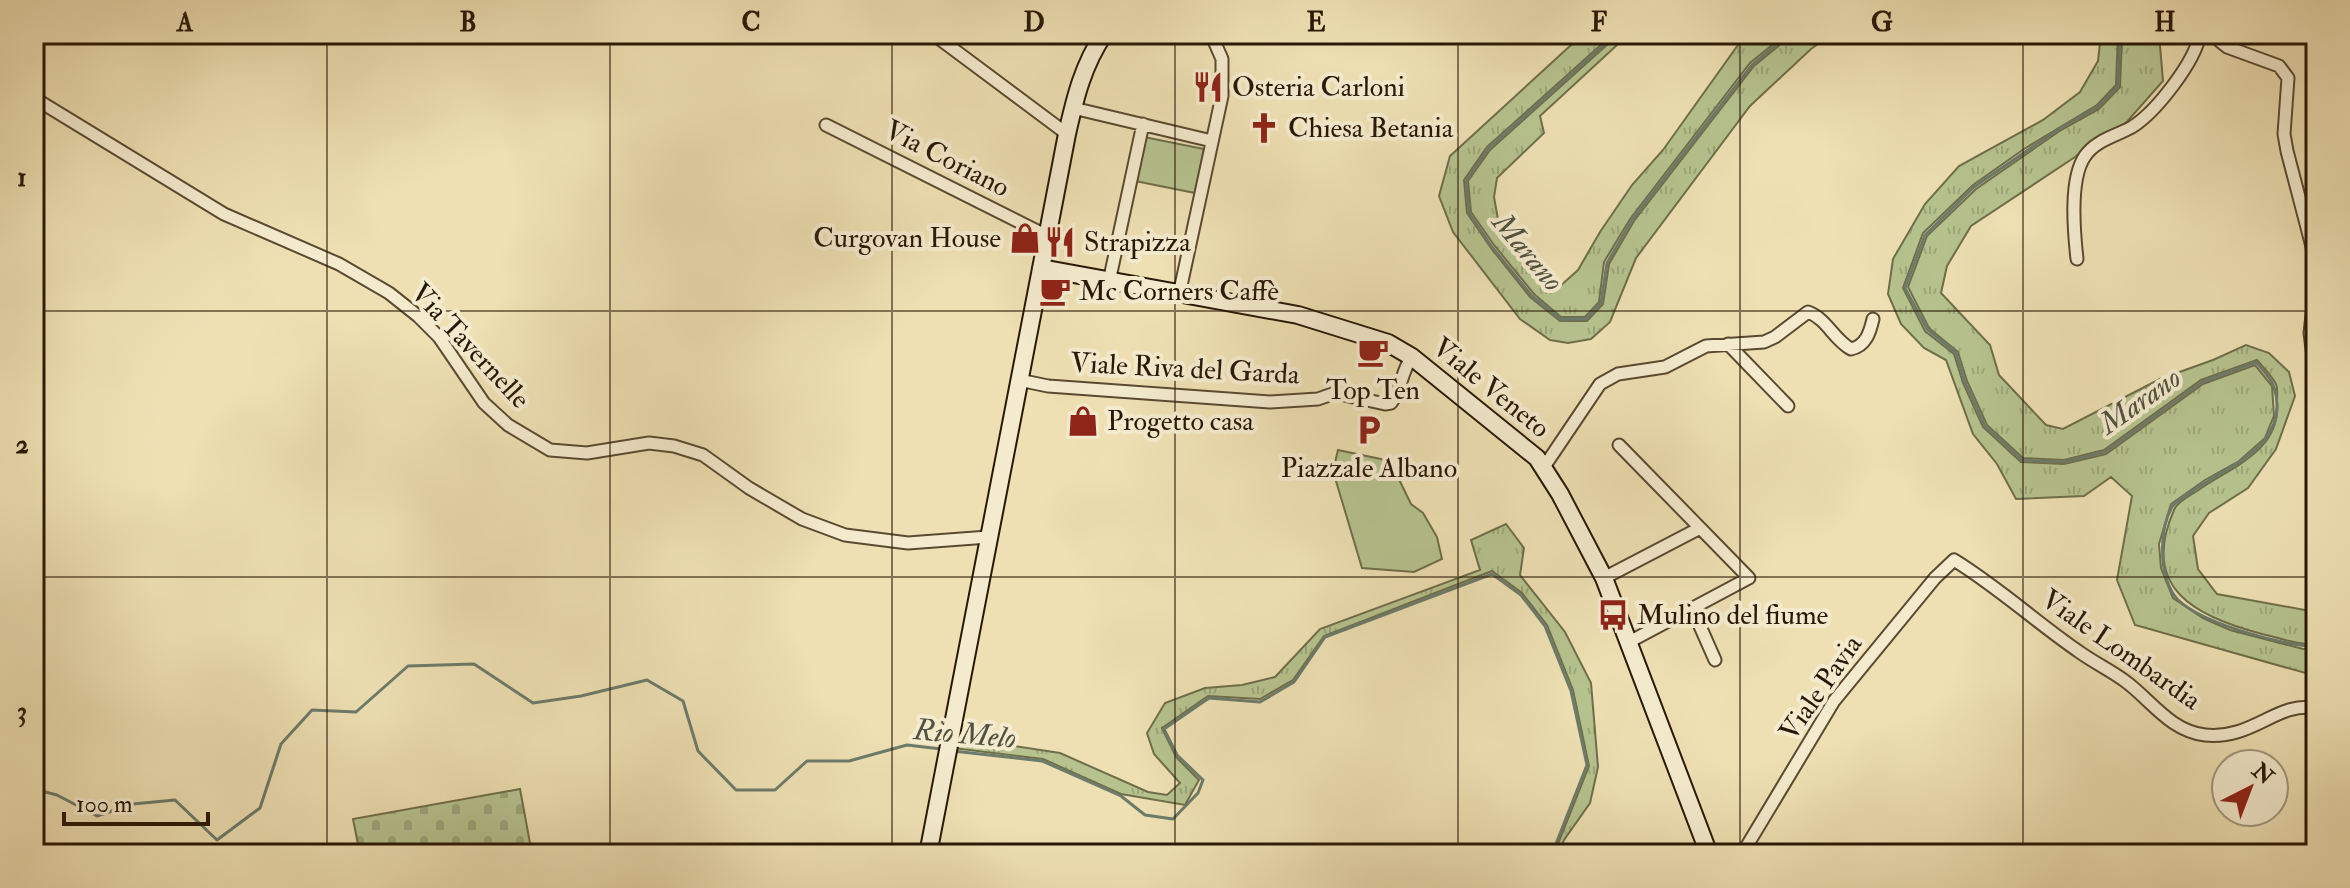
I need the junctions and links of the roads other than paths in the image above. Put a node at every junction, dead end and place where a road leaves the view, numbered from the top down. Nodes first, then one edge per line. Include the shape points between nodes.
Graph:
1 (933, 34) edge
2 (1104, 34) edge
3 (1211, 34) edge
4 (2200, 34) edge
5 (2211, 34) edge
6 (34, 98) edge
7 (1073, 108) junction
8 (1143, 124) junction
9 (826, 125) dead end
10 (1067, 134) junction
11 (1212, 141) junction
12 (1047, 236) junction
13 (2077, 259) dead end
14 (2316, 262) edge
15 (1041, 268) junction
16 (2316, 278) edge
17 (1109, 282) junction
18 (1179, 295) junction
19 (1873, 319) dead end
20 (1728, 344) junction
21 (1412, 357) junction
22 (1019, 380) junction
23 (2316, 381) edge
24 (1788, 406) dead end
25 (2316, 439) edge
26 (1619, 445) dead end
27 (2316, 466) edge
28 (1544, 467) junction
29 (1700, 528) junction
30 (988, 537) junction
31 (1954, 560) joint
32 (1604, 578) junction
33 (1692, 608) junction
34 (1629, 642) junction
35 (1715, 660) dead end
36 (2316, 708) edge
37 (928, 854) edge
38 (1709, 854) edge
39 (1742, 854) edge

1 - 10 street
2 - 7 main road via 1086,66
3 - 11 street via 1224,81
4 - 13 street via 2180,75 2146,114 2085,156 2076,185
5 - 14 street via 2227,47 2279,66 2288,78 2284,134
6 - 30 street, Via Tavernelle via 224,214 339,264 389,293 439,337 484,403 550,450 587,453 649,443 674,446 703,455 802,519 845,535 908,543
7 - 8 street
7 - 10 main road
8 - 11 street
8 - 17 street
9 - 12 street, Via Coriano
10 - 12 main road
11 - 18 street
12 - 15 main road
15 - 17 main road, Viale Veneto
15 - 22 main road
16 - 23 street via 2310,333
17 - 18 main road, Viale Veneto
18 - 21 main road, Viale Veneto via 1298,315 1360,332
19 - 20 street via 1858,348 1843,345 1808,312 1764,342
20 - 24 street
20 - 28 street via 1706,346 1665,367 1607,378
21 - 22 street, Viale Riva del Garda via 1396,399 1385,404 1345,394 1270,402
21 - 28 main road, Viale Veneto
22 - 30 main road
25 - 27 street
26 - 29 street
28 - 32 main road, Viale Veneto
29 - 32 street
29 - 33 street via 1749,578
30 - 37 main road
31 - 36 street, Viale Lombardia via 2126,682 2173,724 2203,735 2233,735 2289,709
31 - 39 street, Viale Pavia via 1834,701
32 - 34 main road, Viale Veneto
33 - 34 street
33 - 35 street
34 - 38 main road, Viale Veneto

